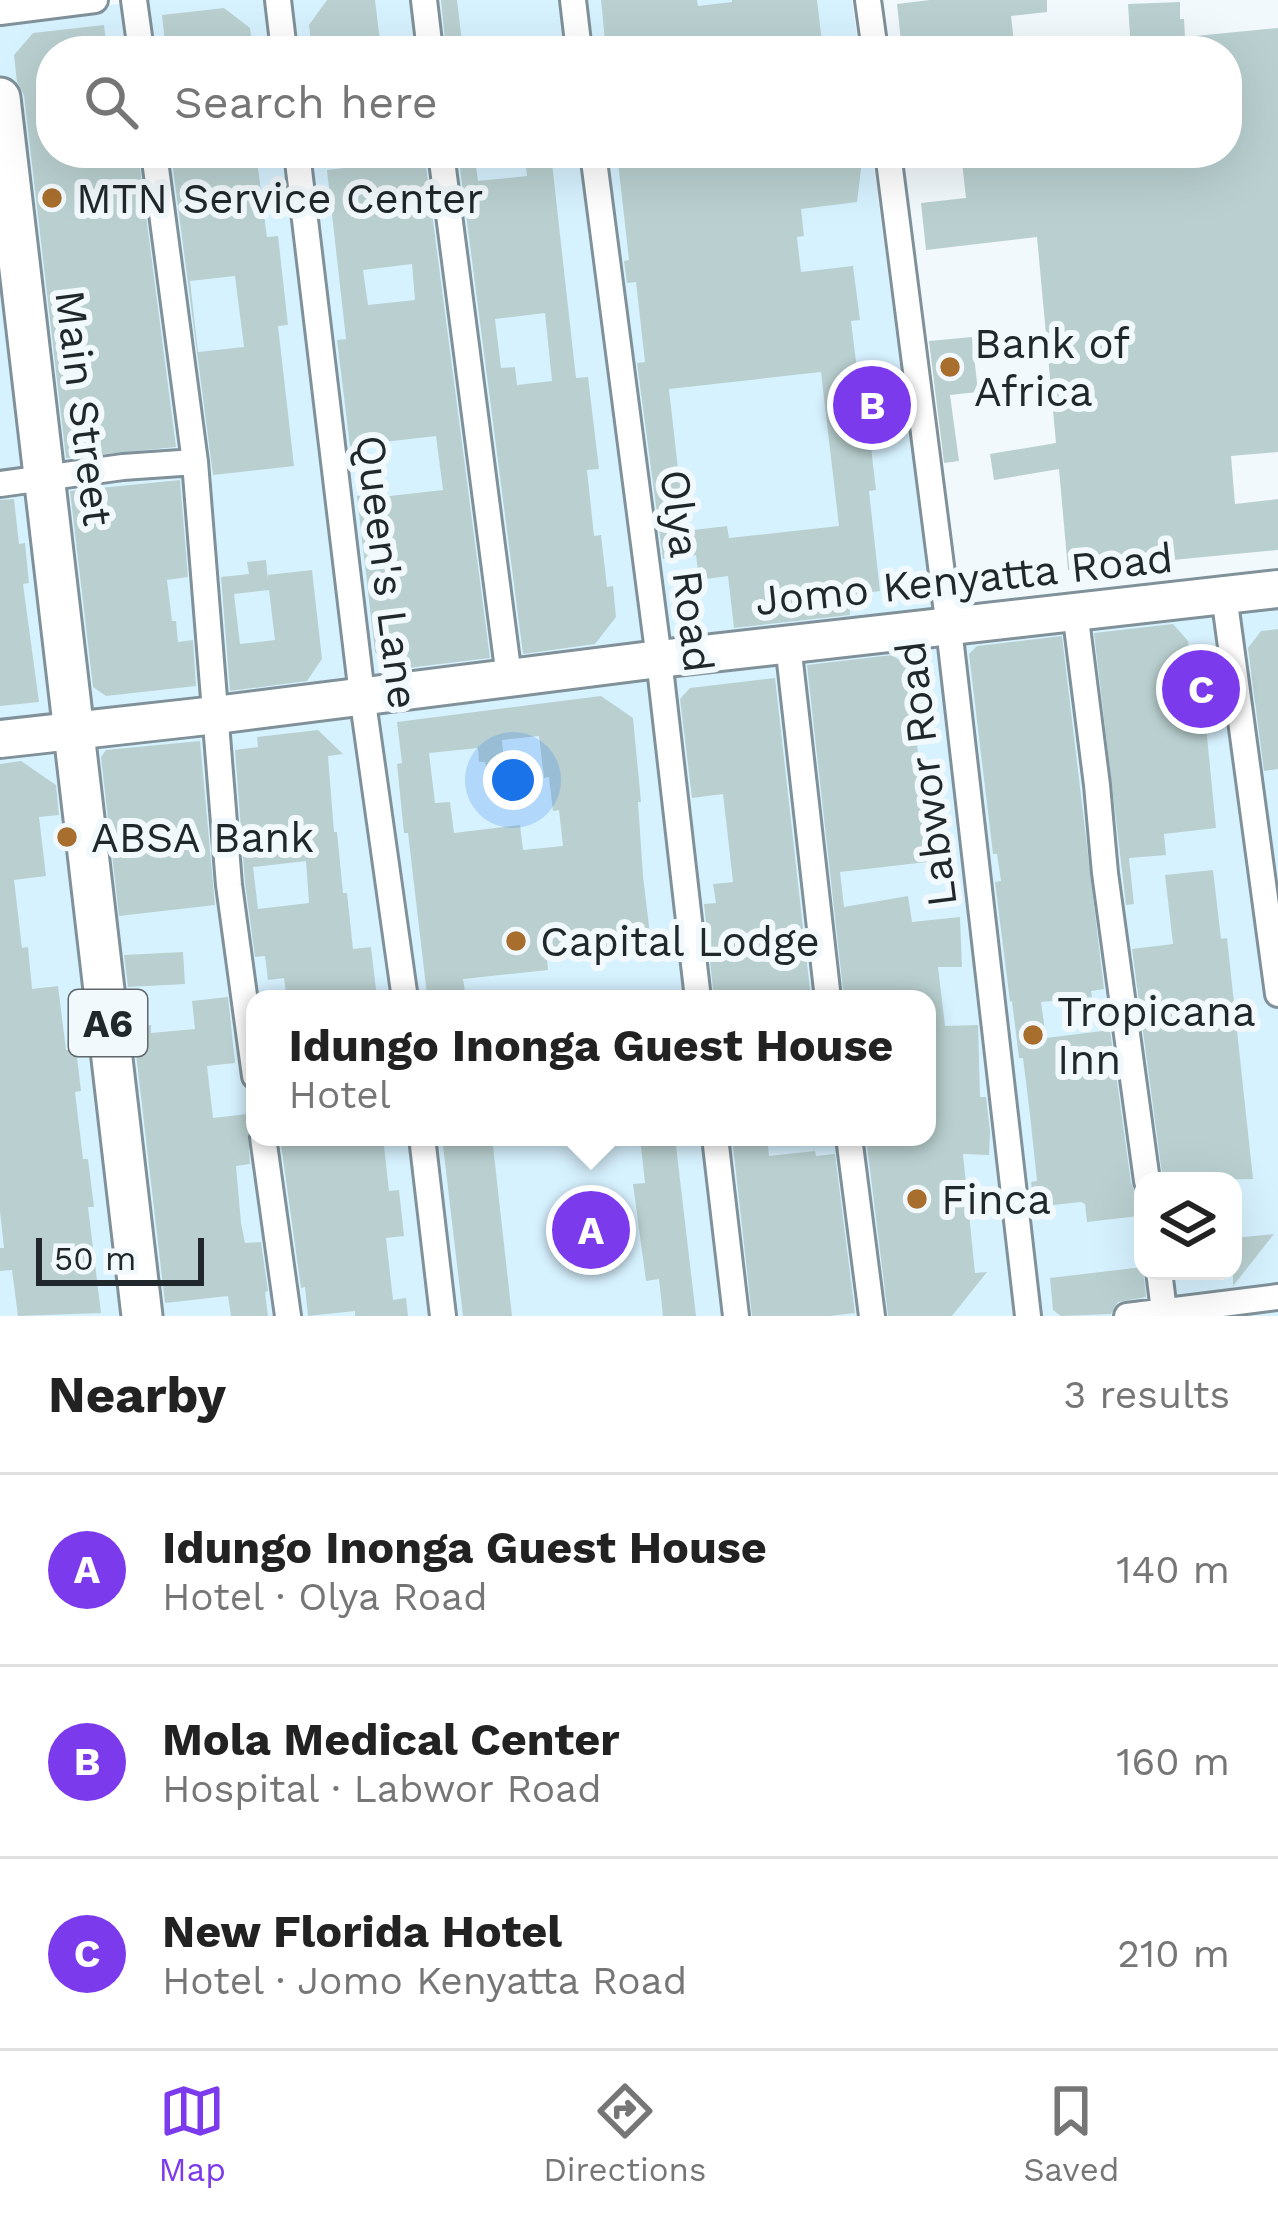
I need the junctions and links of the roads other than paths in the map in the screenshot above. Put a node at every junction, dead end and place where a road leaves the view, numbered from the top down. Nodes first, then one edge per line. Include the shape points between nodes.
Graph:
1 (95, 0) edge
2 (134, 0) edge
3 (278, 0) edge
4 (424, 0) edge
5 (573, 0) edge
6 (868, 0) edge
7 (0, 12) edge
8 (139, 36) edge
9 (282, 36) edge
10 (428, 36) edge
11 (577, 36) edge
12 (873, 36) edge
13 (0, 98) edge
14 (156, 168) edge
15 (299, 168) edge
16 (443, 168) edge
17 (595, 168) edge
18 (890, 168) edge
19 (195, 462) junction
20 (45, 478) junction
21 (0, 484) edge
22 (1278, 589) edge
23 (1224, 595) junction
24 (1075, 611) junction
25 (949, 628) junction
26 (788, 644) junction
27 (659, 659) junction
28 (509, 677) junction
29 (362, 695) junction
30 (216, 715) junction
31 (75, 729) junction
32 (0, 739) edge
33 (404, 990) edge
34 (697, 990) edge
35 (827, 990) edge
36 (1278, 994) edge
37 (246, 1010) edge
38 (264, 1146) edge
39 (423, 1146) edge
40 (716, 1146) edge
41 (850, 1146) edge
42 (1147, 1172) edge
43 (1160, 1280) edge
44 (1278, 1297) edge
45 (1165, 1312) junction
46 (142, 1316) edge
47 (288, 1316) edge
48 (443, 1316) edge
49 (736, 1316) edge
50 (872, 1316) edge
51 (1028, 1316) edge
52 (1127, 1316) edge

1 - 7 street
2 - 8 street
3 - 9 street
4 - 10 street
5 - 11 street
6 - 12 street
13 - 20 main road, Main Street / A6
14 - 19 street
15 - 29 street, Queen's Lane
16 - 28 street
17 - 27 street, Olya Road
18 - 25 street, Labwor Road
19 - 20 street
19 - 30 street
20 - 21 street
20 - 31 main road, Main Street / A6
22 - 23 main road, Jomo Kenyatta Road
23 - 24 main road, Jomo Kenyatta Road
23 - 36 street
24 - 25 main road, Jomo Kenyatta Road
24 - 42 street
25 - 26 main road, Jomo Kenyatta Road
25 - 51 street, Labwor Road
26 - 27 main road, Jomo Kenyatta Road
26 - 35 street
27 - 28 main road, Jomo Kenyatta Road
27 - 34 street, Olya Road
28 - 29 main road, Jomo Kenyatta Road
29 - 30 main road, Jomo Kenyatta Road
29 - 33 street, Queen's Lane
30 - 31 main road, Jomo Kenyatta Road
30 - 37 street
31 - 32 main road, Jomo Kenyatta Road
31 - 46 main road, A6
38 - 47 street
39 - 48 street
40 - 49 street
41 - 50 street
43 - 45 street
44 - 45 street
45 - 52 street

